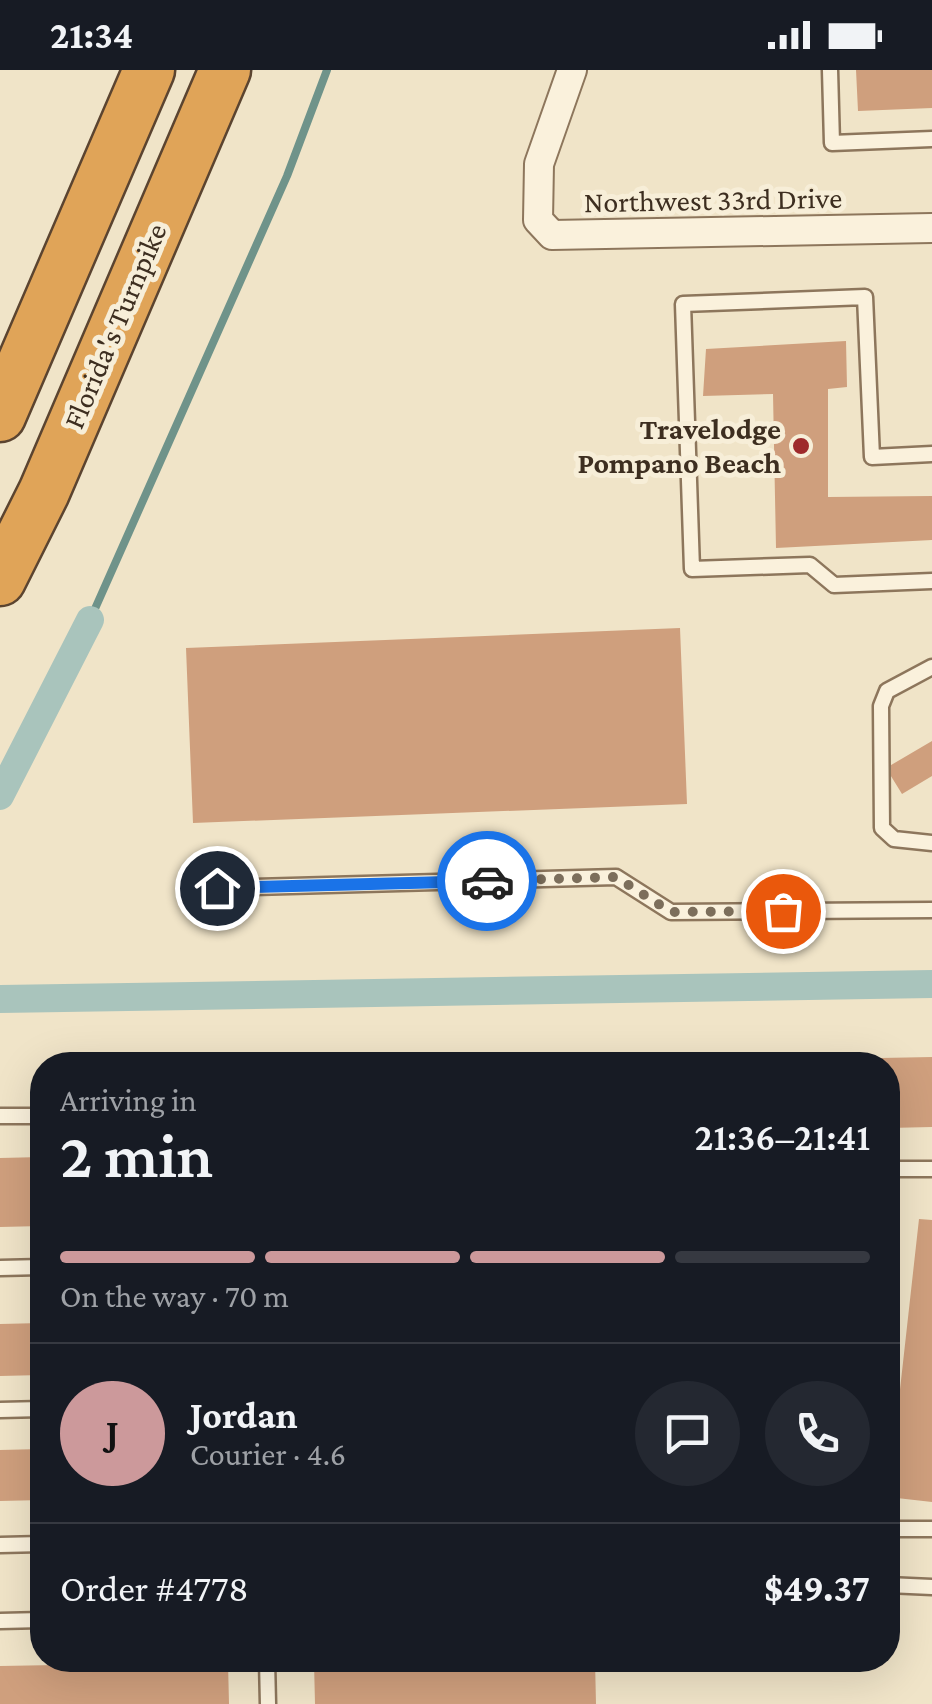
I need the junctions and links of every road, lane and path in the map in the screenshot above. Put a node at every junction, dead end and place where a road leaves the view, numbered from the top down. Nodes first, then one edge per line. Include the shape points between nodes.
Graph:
1 (149, 70) edge
2 (224, 70) edge
3 (572, 70) edge
4 (830, 70) edge
5 (932, 139) edge
6 (932, 228) edge
7 (0, 416) edge
8 (932, 454) edge
9 (0, 580) edge
10 (932, 581) edge
11 (932, 666) edge
12 (932, 842) edge
13 (217, 888) dead end
14 (932, 910) edge
15 (0, 1116) edge
16 (30, 1116) edge
17 (900, 1169) edge
18 (932, 1169) edge
19 (30, 1267) edge
20 (0, 1268) edge
21 (30, 1409) edge
22 (0, 1410) edge
23 (900, 1529) edge
24 (932, 1529) edge
25 (30, 1544) edge
26 (0, 1545) edge
27 (900, 1586) edge
28 (932, 1588) edge
29 (0, 1620) edge
30 (30, 1620) edge
31 (267, 1672) edge
32 (268, 1704) edge

1 - 7 highway
2 - 9 highway, Florida's Turnpike
3 - 6 street, Northwest 33rd Drive via 538,164 538,220 552,235
4 - 5 lane via 832,143
8 - 10 lane via 872,457 864,297 684,304 692,569 810,565 834,585
11 - 12 lane via 887,692 881,724 882,828 894,840
13 - 14 lane via 616,877 671,912
15 - 16 lane
17 - 18 lane
19 - 20 lane
21 - 22 lane
23 - 24 lane
25 - 26 lane
27 - 28 lane
29 - 30 lane
31 - 32 lane

